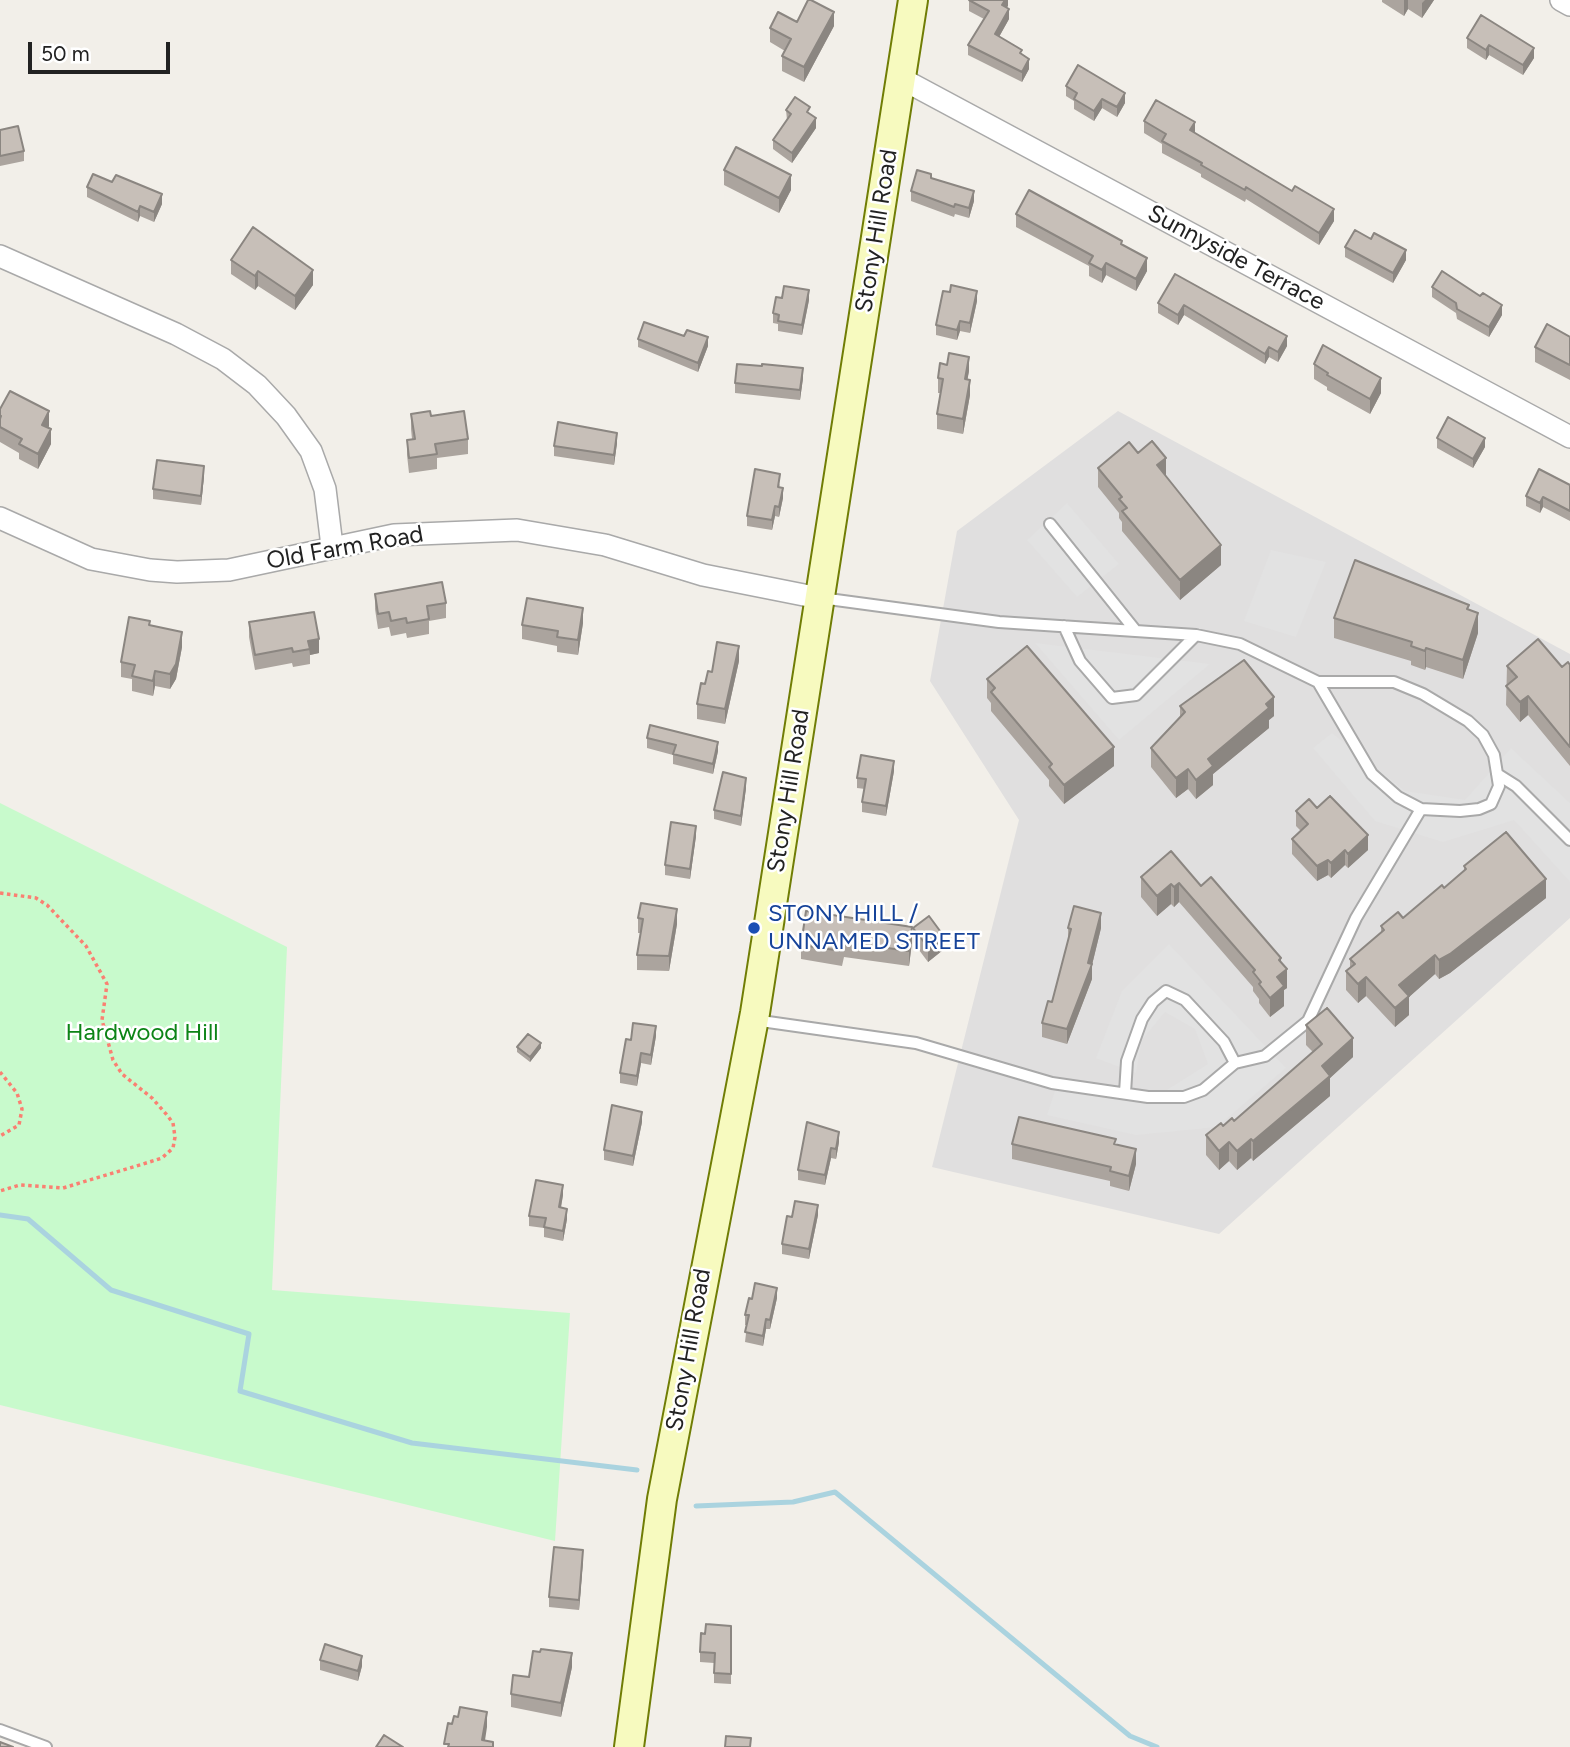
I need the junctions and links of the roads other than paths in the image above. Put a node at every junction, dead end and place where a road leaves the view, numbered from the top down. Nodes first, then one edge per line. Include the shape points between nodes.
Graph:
1 (913, 0) edge
2 (1561, 0) edge
3 (1570, 5) edge
4 (902, 79) junction
5 (0, 256) edge
6 (1570, 437) edge
7 (0, 518) edge
8 (1050, 524) dead end
9 (332, 547) junction
10 (819, 598) junction
11 (1064, 626) junction
12 (1135, 630) junction
13 (1196, 635) junction
14 (1318, 682) junction
15 (1497, 774) junction
16 (1420, 809) junction
17 (1570, 840) edge
18 (753, 1020) junction
19 (1235, 1063) junction
20 (1125, 1093) junction
21 (0, 1730) edge
22 (46, 1747) edge
23 (629, 1747) edge

1 - 4 main road, Stony Hill Road
2 - 3 street
4 - 6 street, Sunnyside Terrace
4 - 10 main road, Stony Hill Road
5 - 9 street via 176,334 223,359 257,386 311,451 325,489
7 - 9 street, Old Farm Road via 91,559 150,570 229,570
8 - 12 lane
9 - 10 street, Old Farm Road via 394,536 517,530 605,545 703,575
10 - 11 lane
10 - 18 main road, Stony Hill Road
11 - 12 lane
11 - 13 lane via 1080,661 1112,698 1136,695
12 - 13 lane
13 - 14 lane via 1240,644
14 - 15 lane via 1394,682 1423,694 1468,721 1483,736 1494,755
14 - 16 lane via 1372,774
15 - 16 lane via 1499,786 1490,804 1479,809
15 - 17 lane via 1516,786
16 - 19 lane via 1356,918 1308,1021 1265,1056
18 - 20 lane via 916,1043 1052,1083
18 - 23 main road, Stony Hill Road via 662,1499
19 - 20 lane via 1203,1090 1184,1097
19 - 20 lane via 1202,1017 1179,994 1167,991 1142,1019 1127,1061
21 - 22 lane

